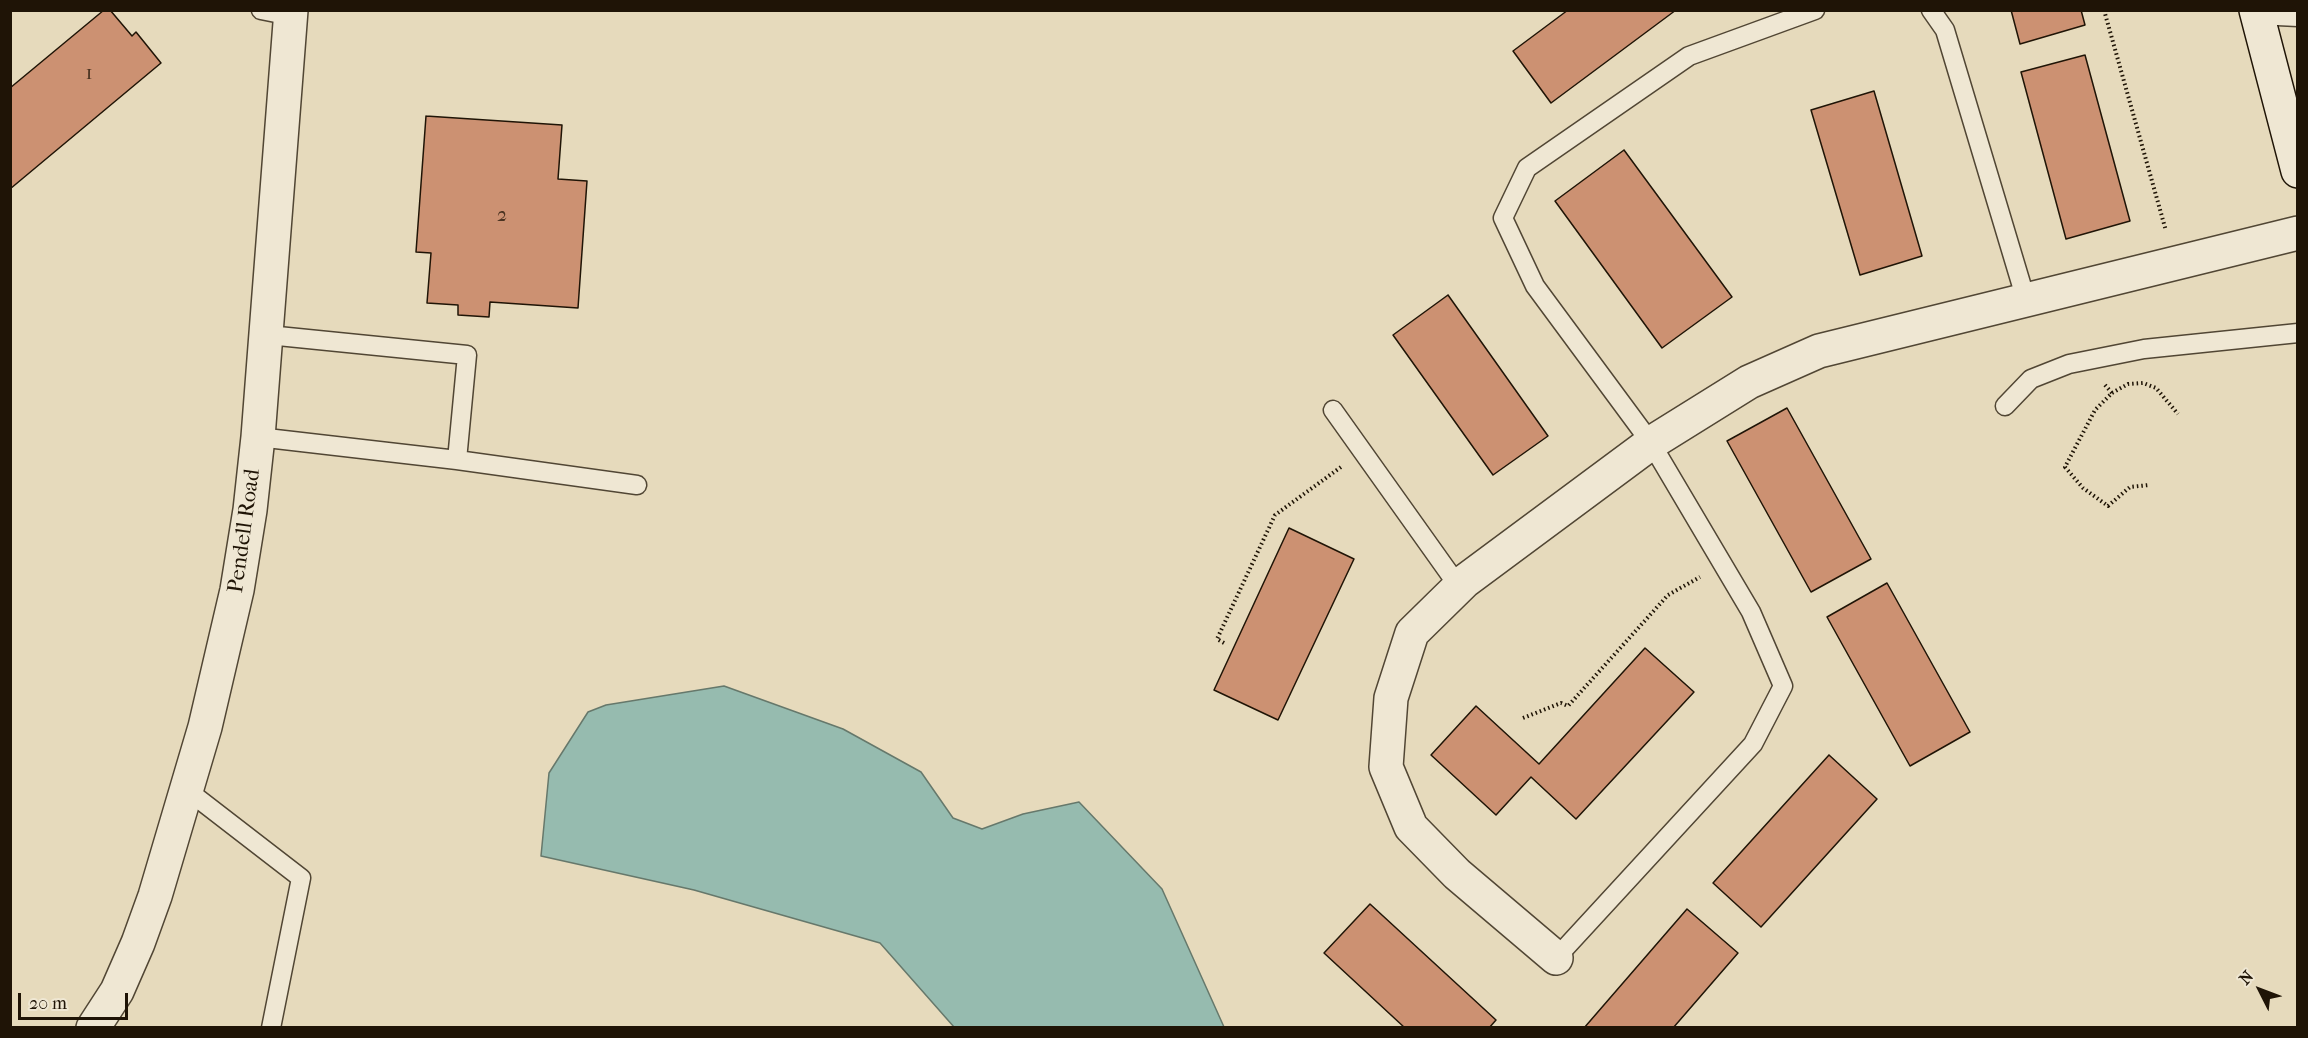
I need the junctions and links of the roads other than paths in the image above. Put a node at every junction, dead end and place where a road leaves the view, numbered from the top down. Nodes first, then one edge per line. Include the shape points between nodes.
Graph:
1 (1815, 10) edge
2 (1931, 10) edge
3 (281, 12) edge
4 (2256, 13) edge
5 (2298, 17) edge
6 (2298, 171) edge
7 (2298, 233) edge
8 (2026, 300) junction
9 (2298, 333) edge
10 (268, 335) junction
11 (2005, 406) dead end
12 (1333, 410) dead end
13 (258, 438) junction
14 (1652, 443) junction
15 (458, 460) junction
16 (637, 485) dead end
17 (1459, 587) junction
18 (188, 790) junction
19 (1556, 958) joint
20 (93, 1028) edge
21 (271, 1028) edge

1 - 14 lane via 1689,56 1527,168 1503,218 1534,286
2 - 8 lane via 1945,30
3 - 10 street, Pendell Road
4 - 5 lane
4 - 6 street
7 - 8 street
8 - 14 street via 1819,351 1749,382
9 - 11 lane via 2144,349 2069,364 2031,379
10 - 13 street, Pendell Road
10 - 15 lane via 467,355
12 - 17 lane
13 - 15 lane
13 - 18 street, Pendell Road via 237,590
14 - 17 street
14 - 19 lane via 1751,612 1783,686 1753,744
15 - 16 lane
17 - 19 street via 1412,633 1390,698 1386,767 1411,827 1457,874
18 - 20 street, Pendell Road via 138,943 117,991
18 - 21 lane via 301,878

